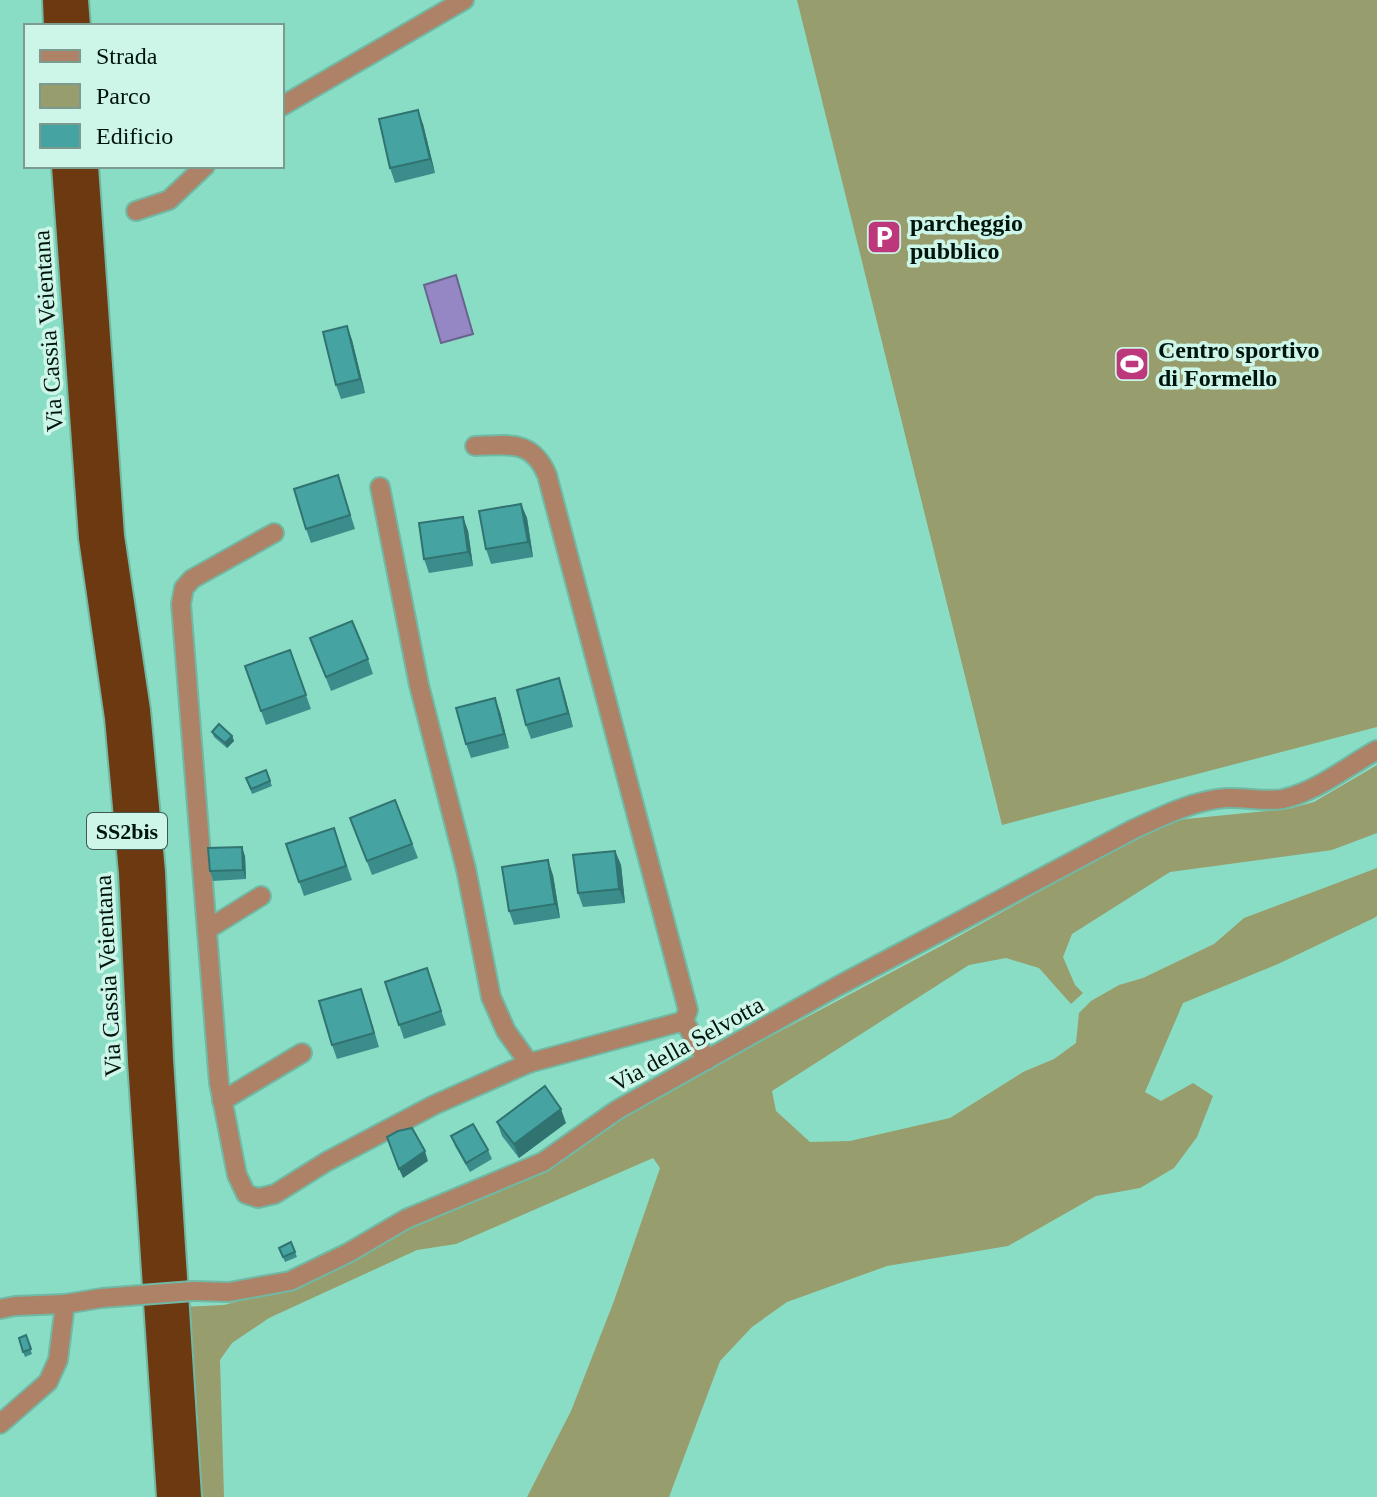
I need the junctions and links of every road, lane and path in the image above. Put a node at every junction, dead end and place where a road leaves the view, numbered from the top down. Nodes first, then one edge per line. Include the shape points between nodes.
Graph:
1 (55, 0) edge
2 (76, 0) edge
3 (464, 0) edge
4 (56, 24) edge
5 (78, 24) edge
6 (284, 105) edge
7 (64, 168) edge
8 (86, 168) edge
9 (203, 168) edge
10 (136, 211) dead end
11 (475, 446) dead end
12 (380, 487) dead end
13 (274, 533) dead end
14 (1377, 750) edge
15 (261, 896) dead end
16 (208, 929) junction
17 (684, 1021) junction
18 (302, 1053) dead end
19 (707, 1060) junction
20 (529, 1063) junction
21 (222, 1101) junction
22 (65, 1304) junction
23 (0, 1309) edge
24 (0, 1424) edge
25 (169, 1497) edge
26 (189, 1497) edge

1 - 4 highway
2 - 5 highway
3 - 6 street
7 - 25 highway, Via Cassia Veientana / SS2bis via 91,538 117,718 131,873
8 - 26 highway, Via Cassia Veientana / SS2bis via 112,536 138,710 153,872
9 - 10 street via 176,196
11 - 17 street via 527,449 547,475 688,1010
12 - 20 street via 419,685 466,869 491,997
13 - 16 street via 198,575 182,595
14 - 19 street, Via della Selvotta via 1314,789 1281,799 1207,802 1132,830
15 - 16 street
16 - 21 street
17 - 19 street
17 - 20 street
18 - 21 street
19 - 22 street, Via della Selvotta, bridge via 617,1110 543,1162 417,1214 290,1281 229,1292
20 - 21 street via 434,1105 258,1198 246,1194 237,1175
22 - 23 street, Via della Selvotta
22 - 24 street via 58,1360 48,1382

